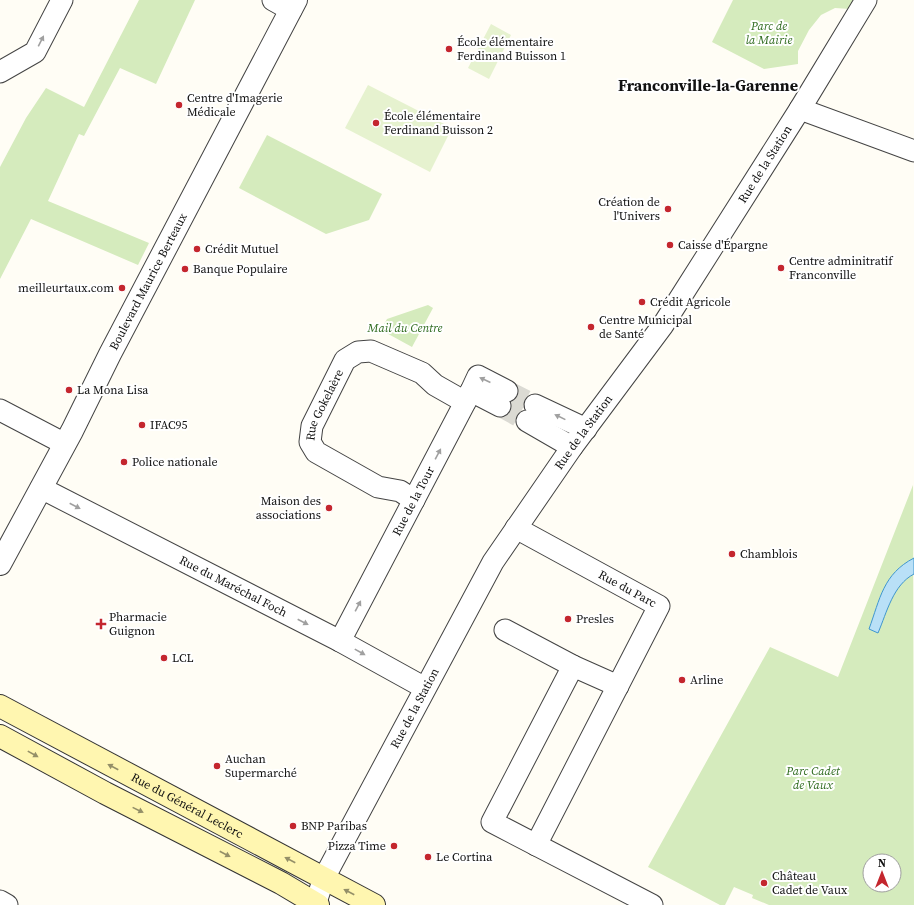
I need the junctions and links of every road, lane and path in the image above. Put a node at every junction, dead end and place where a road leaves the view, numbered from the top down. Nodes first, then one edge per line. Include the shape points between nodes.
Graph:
1 (62, 0) edge
2 (866, 0) edge
3 (287, 3) edge
4 (0, 72) edge
5 (800, 109) junction
6 (914, 151) edge
7 (468, 396) junction
8 (504, 399) tunnel mouth
9 (0, 410) edge
10 (586, 429) junction
11 (65, 444) junction
12 (572, 447) junction
13 (41, 488) junction
14 (414, 500) junction
15 (516, 528) junction
16 (0, 564) edge
17 (505, 630) dead end
18 (340, 641) junction
19 (573, 666) junction
20 (618, 686) junction
21 (425, 688) junction
22 (0, 706) edge
23 (0, 736) edge
24 (536, 845) junction
25 (324, 878) junction
26 (0, 901) edge
27 (7, 905) edge
28 (316, 905) edge
29 (374, 905) edge
30 (652, 905) edge

4 -> 1 street via 35,52
2 - 5 street, Rue de la Station
3 - 11 street, Boulevard Maurice Berteaux
5 - 6 street
5 - 10 street, Rue de la Station via 663,325
7 - 8 street
14 -> 7 street, Rue de la Tour
7 - 14 street, Rue Gokelaère via 435,385 422,373 371,351 358,352 345,360 312,426 310,442 316,452 378,487 400,491
9 - 11 street
10 - 12 street, Rue de la Station
10 -> 12 street via 531,413
11 - 13 street, Boulevard Maurice Berteaux
12 - 15 street, Rue de la Station
13 - 16 street, Boulevard Maurice Berteaux
13 -> 18 street, Rue du Maréchal Foch
18 -> 14 street, Rue de la Tour
15 - 20 street, Rue du Parc via 659,606
15 - 21 street, Rue de la Station via 493,562
17 - 19 street
18 -> 21 street, Rue du Maréchal Foch
19 - 20 street
19 - 24 street via 492,822
20 - 24 street, Rue du Parc
21 - 25 street, Rue de la Station
25 -> 22 main road, Rue du Général Leclerc
23 -> 28 main road, Rue du Général Leclerc via 116,799 288,886
24 - 30 street
25 - 28 street, Rue de la Station
29 -> 25 main road, Rue du Général Leclerc
26 - 27 street

